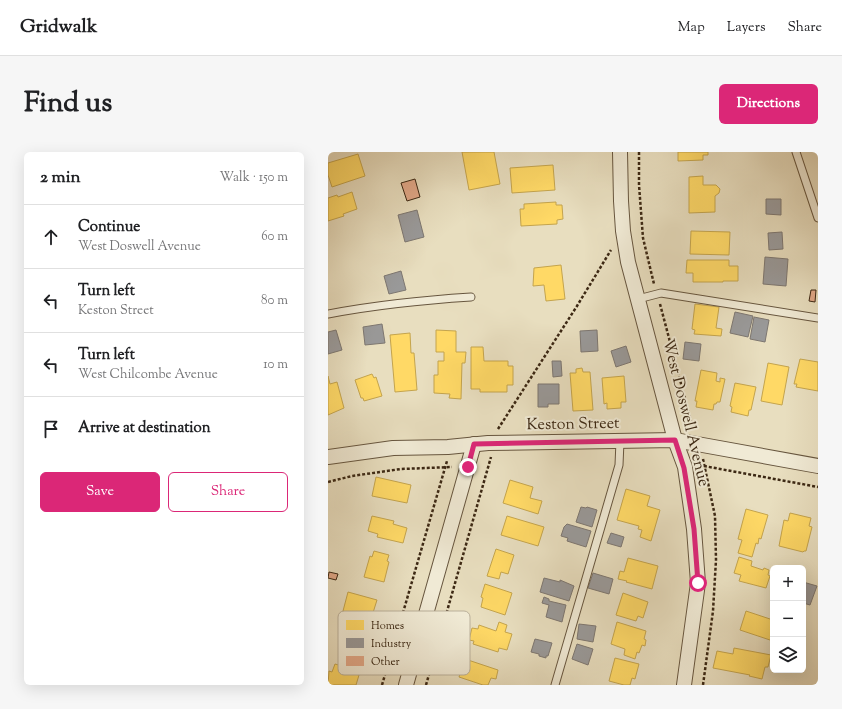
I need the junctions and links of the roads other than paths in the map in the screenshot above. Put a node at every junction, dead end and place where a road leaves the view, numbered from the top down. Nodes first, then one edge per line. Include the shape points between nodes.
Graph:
1 (620, 152) edge
2 (796, 152) edge
3 (818, 218) edge
4 (471, 297) dead end
5 (638, 299) junction
6 (328, 314) edge
7 (818, 318) edge
8 (675, 440) junction
9 (620, 441) junction
10 (474, 444) junction
11 (328, 457) edge
12 (818, 466) edge
13 (427, 611) edge
14 (409, 675) edge
15 (406, 685) edge
16 (555, 685) edge
17 (684, 685) edge

1 - 5 street, West Doswell Avenue via 623,231
2 - 3 lane
4 - 6 lane via 369,306
5 - 7 lane via 661,293
5 - 8 street, West Doswell Avenue
8 - 9 street, Keston Street
8 - 12 street, Keston Street
8 - 17 street, West Doswell Avenue via 684,468 694,529 698,583
9 - 10 street, Keston Street
9 - 16 lane via 619,465
10 - 11 street, Keston Street via 393,448
10 - 13 street
14 - 15 street

